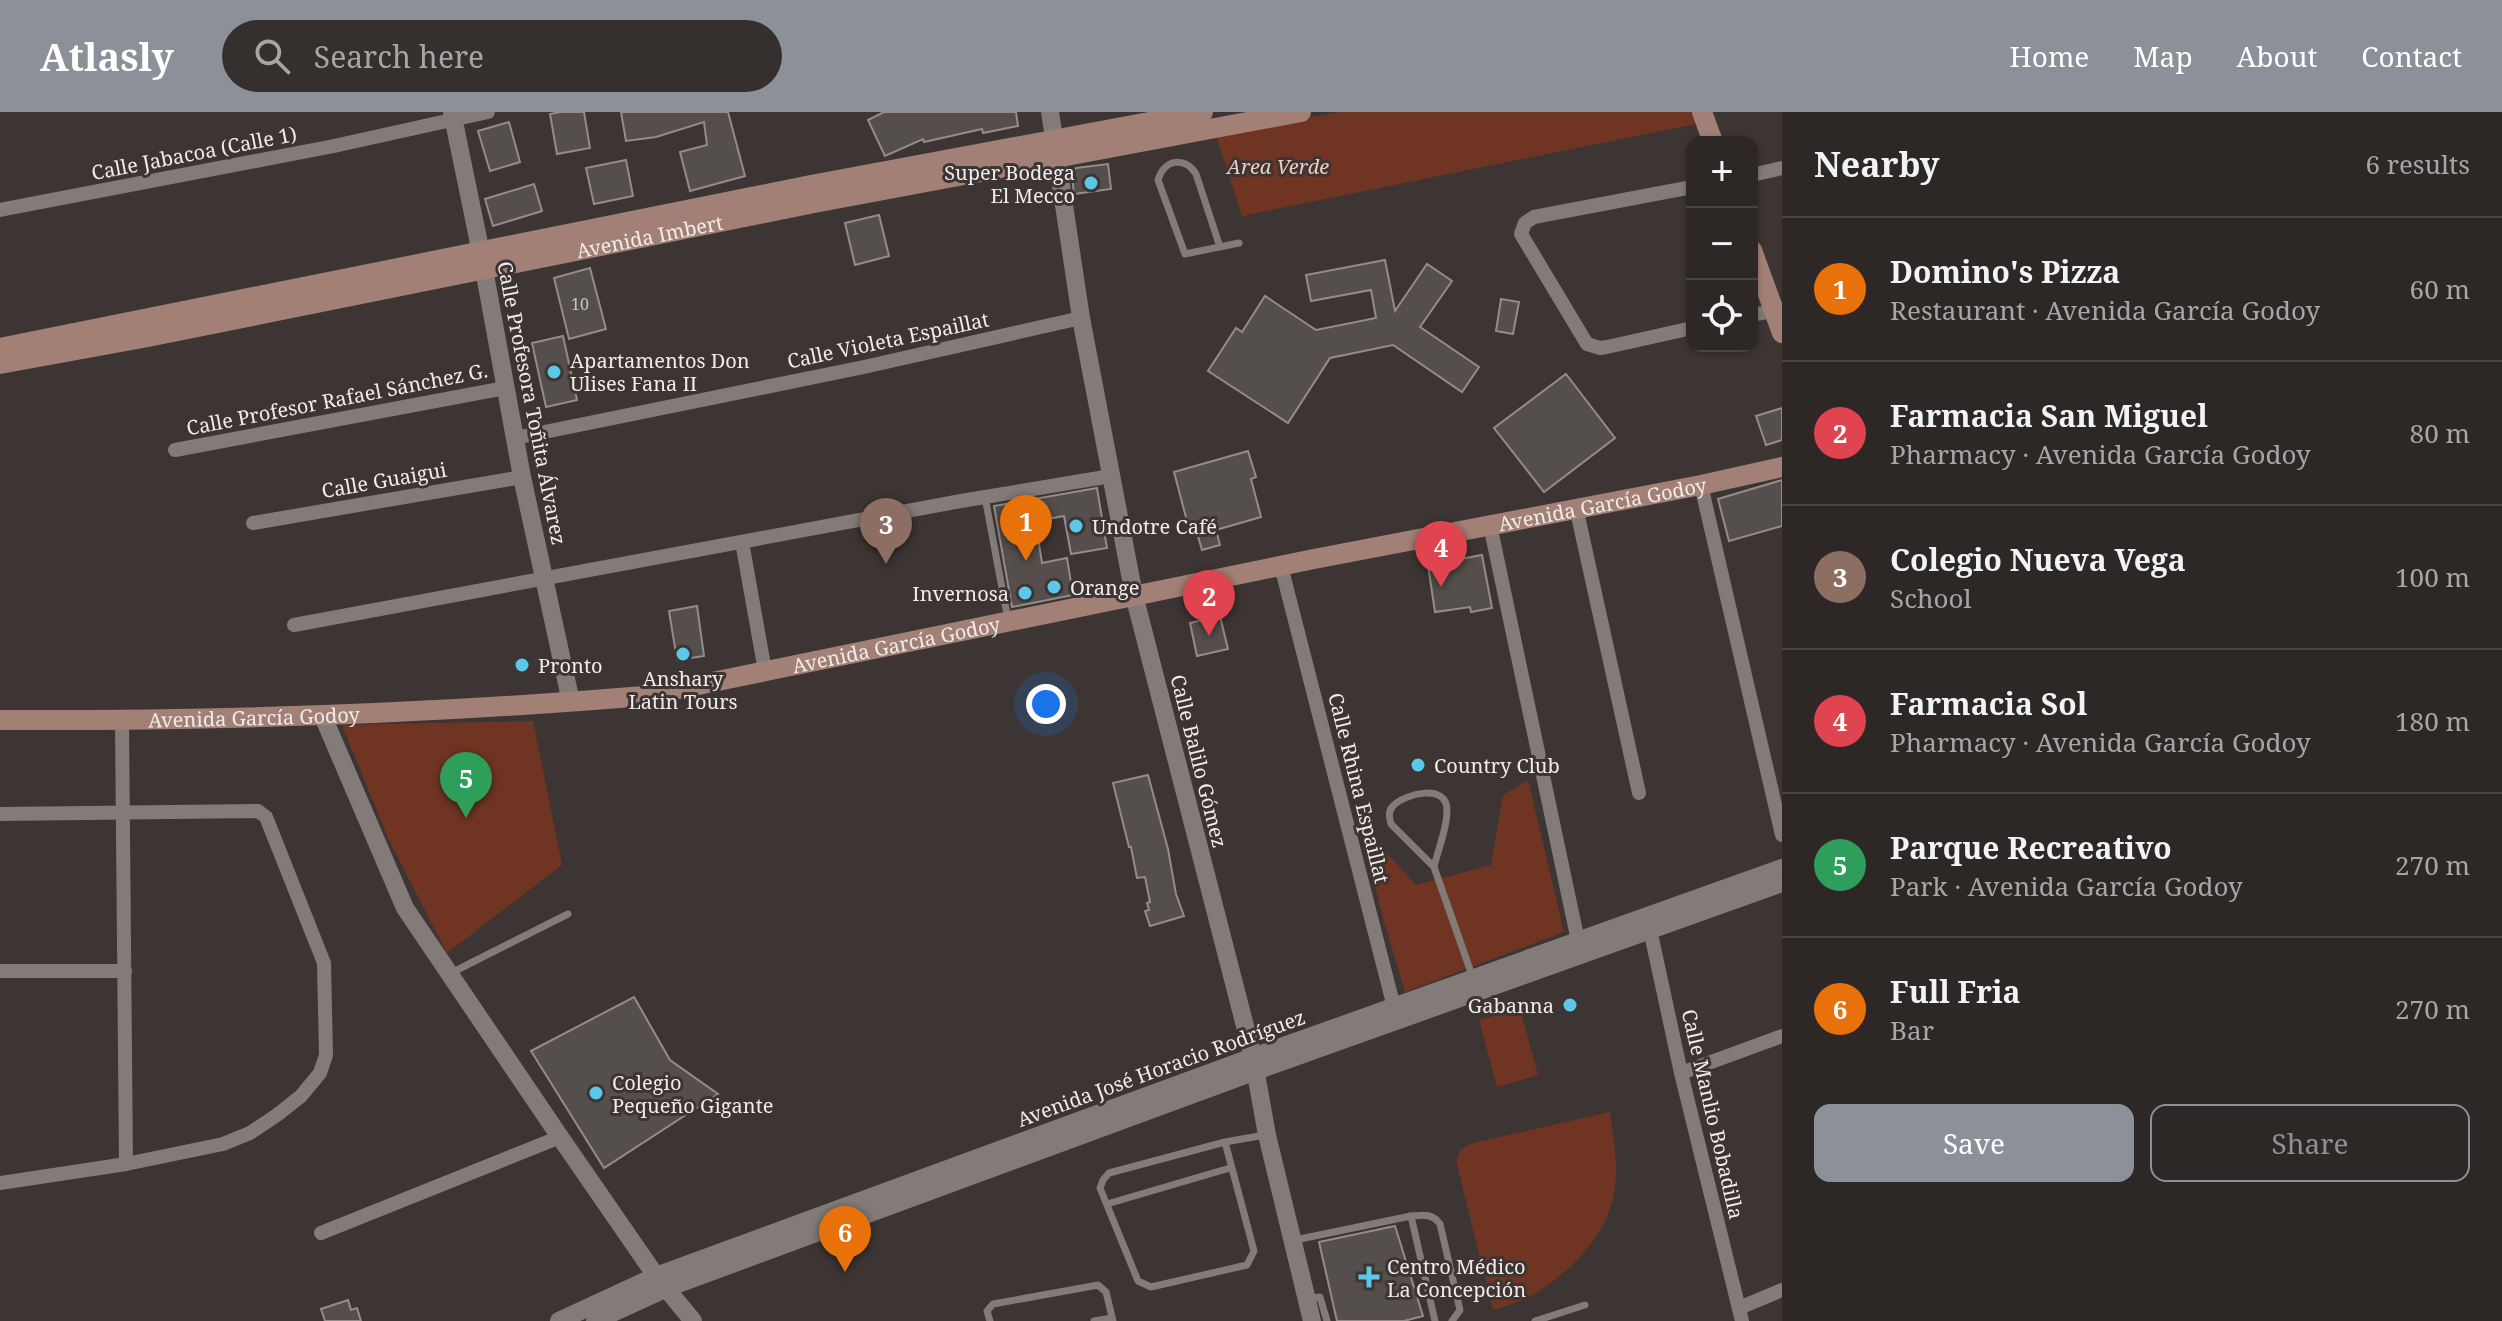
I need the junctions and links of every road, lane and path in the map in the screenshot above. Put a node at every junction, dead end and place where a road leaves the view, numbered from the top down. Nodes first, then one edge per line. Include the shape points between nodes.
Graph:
1 (488, 112) edge
2 (1050, 112) edge
3 (1203, 112) edge
4 (1301, 112) edge
5 (1702, 112) edge
6 (453, 116) edge
7 (1711, 136) edge
8 (1056, 150) junction
9 (1782, 168) edge
10 (1758, 174) edge
11 (1686, 188) edge
12 (0, 210) edge
13 (1239, 243) dead end
14 (1220, 247) junction
15 (482, 260) junction
16 (1758, 264) edge
17 (1778, 309) edge
18 (1758, 314) edge
19 (1081, 318) junction
20 (1686, 329) edge
21 (1782, 333) edge
22 (113, 334) junction
23 (0, 348) edge
24 (0, 364) edge
25 (505, 388) junction
26 (515, 438) junction
27 (175, 450) dead end
28 (1782, 467) edge
29 (1111, 476) junction
30 (522, 477) junction
31 (1701, 485) junction
32 (985, 497) junction
33 (1576, 507) junction
34 (253, 523) dead end
35 (1490, 525) junction
36 (742, 542) junction
37 (1281, 566) junction
38 (544, 578) junction
39 (1134, 595) junction
40 (1009, 623) junction
41 (294, 625) dead end
42 (765, 671) junction
43 (571, 702) junction
44 (322, 714) junction
45 (0, 720) edge
46 (122, 721) junction
47 (1639, 793) dead end
48 (124, 812) junction
49 (0, 814) edge
50 (1782, 835) edge
51 (1434, 867) junction
52 (1782, 868) edge
53 (1782, 883) edge
54 (568, 914) dead end
55 (1649, 924) junction
56 (1578, 941) junction
57 (0, 971) edge
58 (125, 971) junction
59 (449, 974) junction
60 (1473, 980) junction
61 (1396, 1013) junction
62 (1782, 1036) edge
63 (1255, 1064) junction
64 (1681, 1073) junction
65 (1267, 1135) junction
66 (560, 1137) junction
67 (1225, 1142) junction
68 (126, 1164) junction
69 (1230, 1168) junction
70 (0, 1183) edge
71 (1107, 1204) junction
72 (1411, 1216) junction
73 (321, 1233) dead end
74 (1293, 1241) junction
75 (662, 1282) junction
76 (1782, 1290) edge
77 (1306, 1299) junction
78 (1585, 1305) dead end
79 (1740, 1314) edge
80 (1113, 1319) edge
81 (559, 1321) edge
82 (595, 1321) edge
83 (693, 1321) edge
84 (990, 1321) edge
85 (1094, 1321) edge
86 (1312, 1321) edge
87 (1327, 1321) edge
88 (1435, 1321) edge
89 (1452, 1321) edge
90 (1535, 1321) edge

1 - 6 street, Calle Jabacoa (Calle 1)
2 - 8 street, Calle Balilo Gómez
3 - 8 main road, Avenida Imbert
4 - 8 main road, Avenida Imbert
5 - 7 main road
6 - 12 street, Calle Jabacoa (Calle 1) via 334,146
6 - 15 street, Calle Profesora Toñita Álvarez
8 - 15 main road, Avenida Imbert
8 - 19 street, Calle Balilo Gómez
9 - 10 street
11 - 20 street via 1534,217 1522,226 1521,234 1587,344 1607,347
13 - 14 lane
14 - 14 lane via 1185,254 1158,180 1167,165 1190,164
15 - 22 main road, Avenida Imbert
15 - 25 street, Calle Profesora Toñita Álvarez
16 - 17 main road
17 - 18 street
17 - 21 main road
19 - 26 street, Calle Violeta Espaillat
19 - 29 street, Calle Balilo Gómez
22 - 23 main road, Avenida Imbert
22 - 24 main road, Avenida Imbert
25 - 26 street, Calle Profesora Toñita Álvarez
25 - 27 street, Calle Profesor Rafael Sánchez G.
26 - 30 street, Calle Profesora Toñita Álvarez
28 - 31 main road, Avenida García Godoy
29 - 32 street
29 - 39 street, Calle Balilo Gómez
30 - 34 street, Calle Guaigui
30 - 38 street, Calle Profesora Toñita Álvarez
31 - 33 main road, Avenida García Godoy
31 - 50 street
32 - 36 street
32 - 40 lane
33 - 35 main road, Avenida García Godoy
33 - 47 street
35 - 37 main road, Avenida García Godoy
35 - 56 street
36 - 38 street
36 - 42 street
37 - 39 main road, Avenida García Godoy
37 - 61 street, Calle Rhina Espaillat
38 - 41 street
38 - 43 street, Calle Profesora Toñita Álvarez
39 - 40 main road, Avenida García Godoy
39 - 63 street, Calle Balilo Gómez
40 - 42 main road, Avenida García Godoy
42 - 43 main road, Avenida García Godoy via 644,696
43 - 44 main road, Avenida García Godoy
44 - 46 main road, Avenida García Godoy
44 - 59 street via 405,908
45 - 46 main road, Avenida García Godoy
46 - 48 street
48 - 49 street
48 - 58 street
48 - 68 street via 258,811 266,817 324,963 326,1055 320,1073 301,1096 250,1133 223,1144
51 - 51 lane via 1448,810 1444,798 1430,793 1401,800 1389,814 1391,824
51 - 60 lane
52 - 55 street, Avenida José Horacio Rodríguez
53 - 55 street, Avenida José Horacio Rodríguez
54 - 59 lane
55 - 56 street, Avenida José Horacio Rodríguez
55 - 61 street, Avenida José Horacio Rodríguez
55 - 64 street, Calle Manlio Bobadilla
56 - 60 street, Avenida José Horacio Rodríguez
57 - 58 street
58 - 68 street
59 - 66 street
60 - 61 street, Avenida José Horacio Rodríguez
61 - 63 street, Avenida José Horacio Rodríguez
62 - 64 street
63 - 65 street, Calle Balilo Gómez
63 - 75 street, Avenida José Horacio Rodríguez
64 - 79 street, Calle Manlio Bobadilla
65 - 67 lane
65 - 74 street, Calle Balilo Gómez
66 - 73 street
66 - 75 street
67 - 69 lane
67 - 71 lane via 1109,1173 1100,1188
68 - 70 street
69 - 71 lane
69 - 71 lane via 1254,1251 1247,1265 1144,1286
72 - 74 lane
72 - 88 lane
72 - 89 lane via 1427,1214 1440,1224 1460,1310
74 - 77 street, Calle Balilo Gómez
75 - 81 street, Avenida José Horacio Rodríguez
75 - 82 street, Avenida José Horacio Rodríguez
75 - 83 street
76 - 79 street
77 - 86 street, Calle Balilo Gómez
77 - 87 lane via 1320,1297
78 - 90 lane
80 - 84 lane via 1106,1292 1098,1285 993,1304 987,1311
80 - 85 lane

